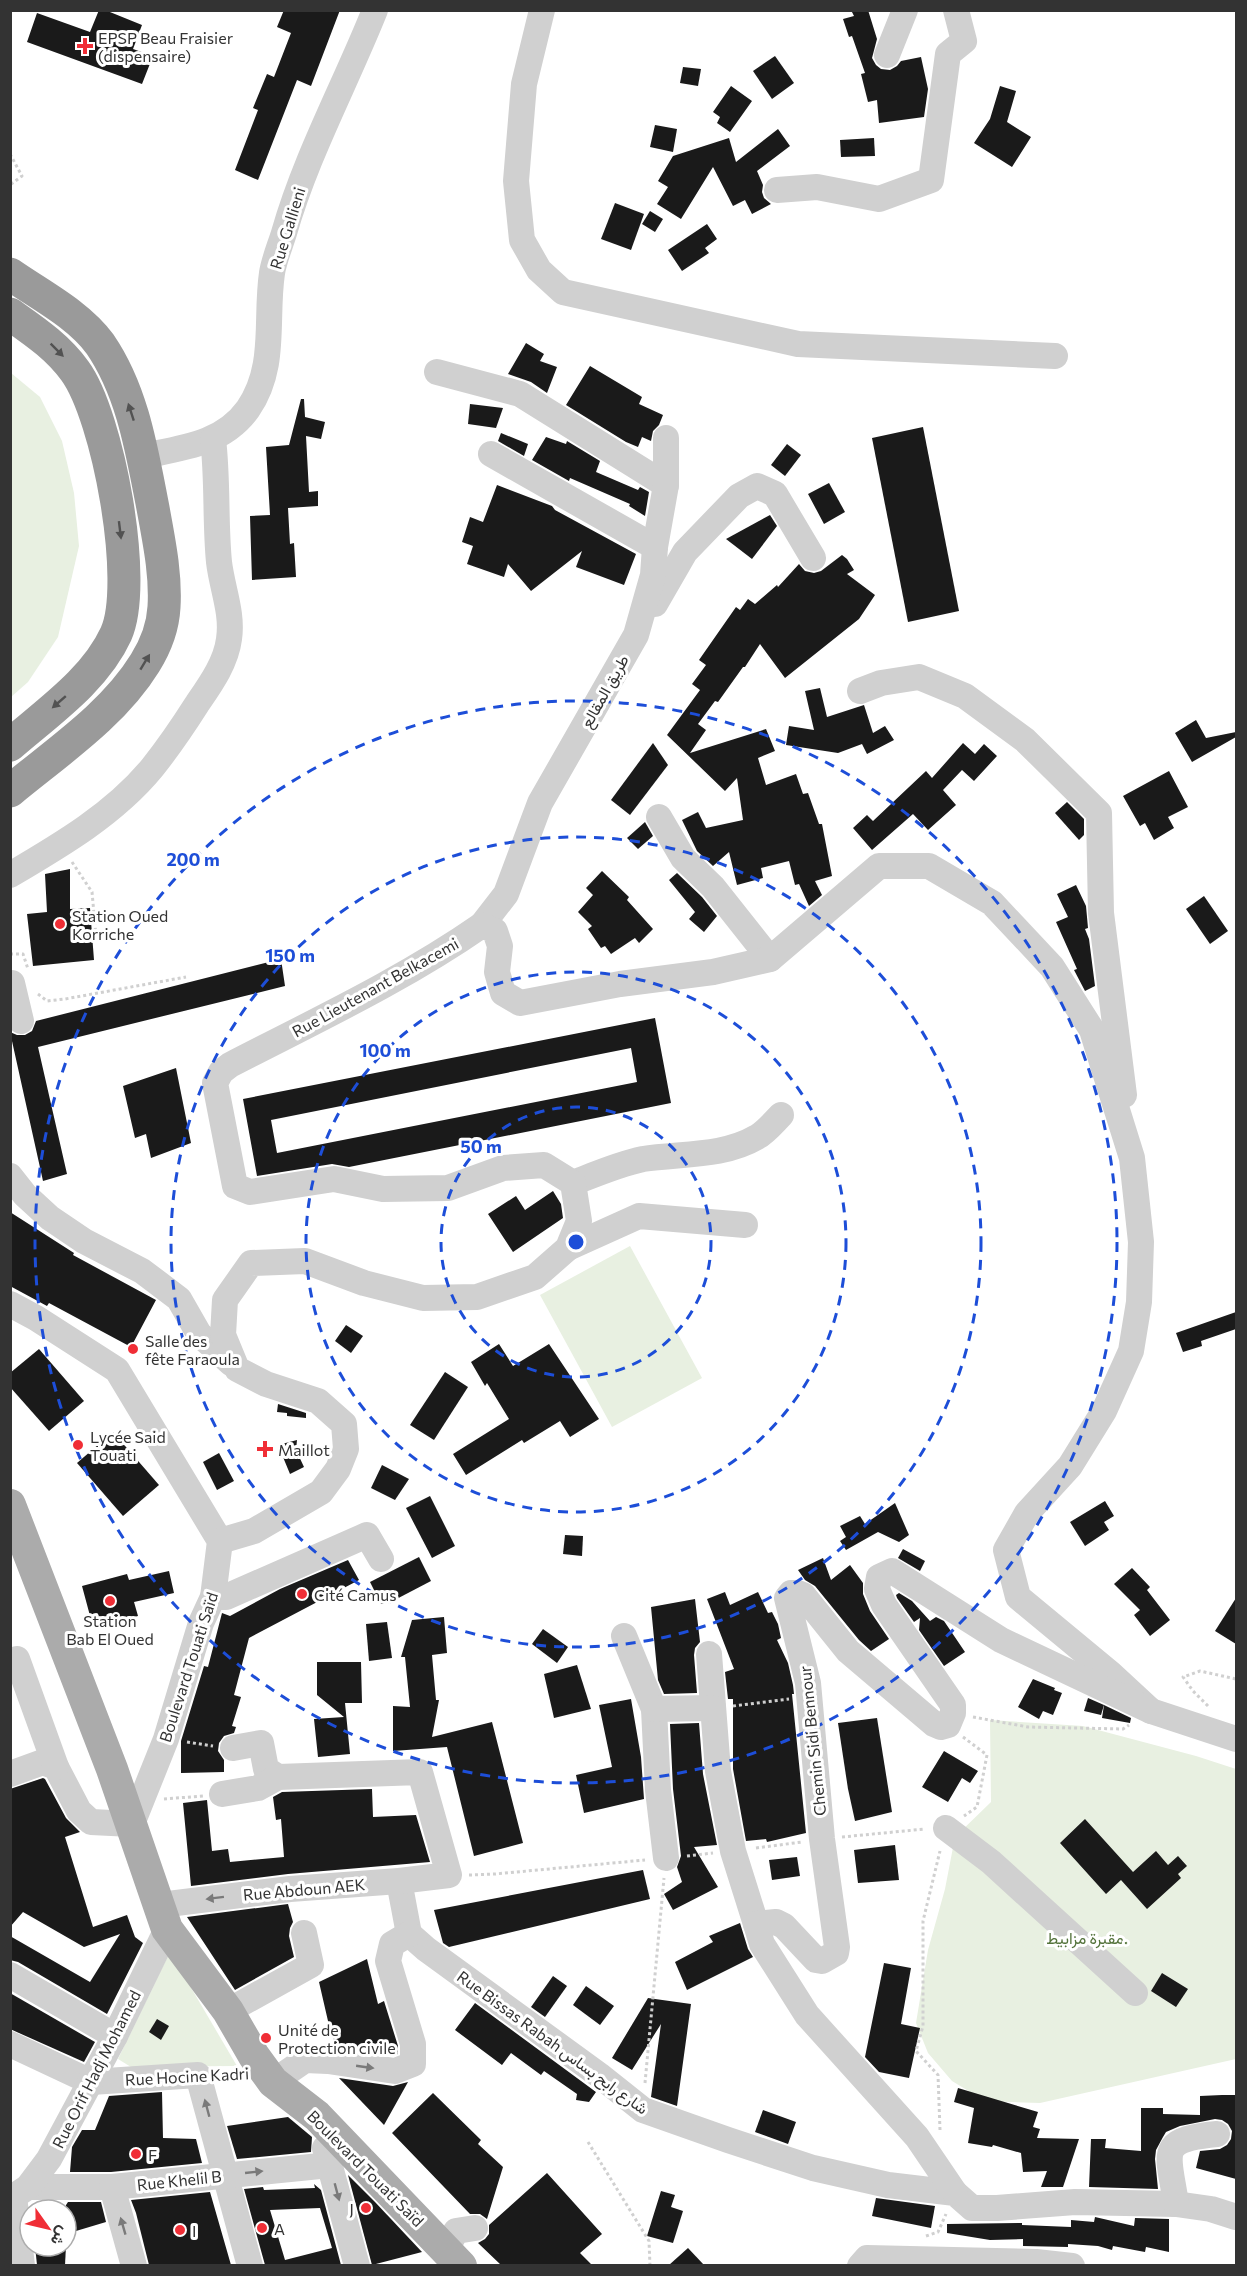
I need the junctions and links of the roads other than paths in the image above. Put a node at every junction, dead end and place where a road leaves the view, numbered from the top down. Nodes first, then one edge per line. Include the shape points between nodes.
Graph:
1 (375, 10) edge
2 (542, 10) edge
3 (905, 10) edge
4 (956, 10) edge
5 (887, 55) dead end
6 (777, 190) dead end
7 (10, 274) edge
8 (10, 314) edge
9 (1054, 356) dead end
10 (437, 372) dead end
11 (666, 438) dead end
12 (213, 439) junction
13 (491, 454) dead end
14 (143, 456) junction
15 (666, 485) junction
16 (655, 547) junction
17 (813, 558) dead end
18 (636, 635) junction
19 (860, 692) dead end
20 (10, 745) edge
21 (10, 791) edge
22 (659, 818) dead end
23 (10, 875) edge
24 (482, 925) junction
25 (770, 959) junction
26 (20, 979) edge
27 (21, 1021) dead end
28 (781, 1115) dead end
29 (1132, 1158) junction
30 (10, 1176) edge
31 (573, 1183) junction
32 (745, 1225) dead end
33 (568, 1248) junction
34 (10, 1304) edge
35 (237, 1369) junction
36 (10, 1505) edge
37 (220, 1541) junction
38 (381, 1559) dead end
39 (213, 1597) junction
40 (624, 1636) dead end
41 (709, 1654) dead end
42 (17, 1659) dead end
43 (654, 1708) junction
44 (713, 1708) junction
45 (1150, 1710) junction
46 (1236, 1739) edge
47 (233, 1748) road end
48 (56, 1767) junction
49 (11, 1771) edge
50 (278, 1777) junction
51 (222, 1794) road end
52 (136, 1812) junction
53 (946, 1828) road end
54 (666, 1858) road end
55 (399, 1881) junction
56 (164, 1917) junction
57 (756, 1924) junction
58 (304, 1933) dead end
59 (410, 1934) junction
60 (10, 1975) edge
61 (1135, 1993) dead end
62 (228, 2011) junction
63 (115, 2036) junction
64 (10, 2044) edge
65 (268, 2077) junction
66 (91, 2082) junction
67 (316, 2116) junction
68 (1217, 2134) dead end
69 (330, 2165) junction
70 (226, 2175) junction
71 (112, 2187) junction
72 (955, 2193) junction
73 (18, 2194) edge
74 (1176, 2204) junction
75 (1236, 2217) edge
76 (475, 2228) dead end
77 (453, 2258) edge
78 (22, 2265) edge
79 (134, 2265) edge
80 (250, 2265) edge
81 (357, 2265) edge
82 (860, 2265) edge
83 (1072, 2265) edge

1 - 12 street, Rue Gallieni via 294,197 272,272 266,372 247,411
2 - 9 street via 525,84 516,181 522,240 539,270 563,292 798,344
3 - 5 street
4 - 6 street via 963,41 948,54 931,180 879,199 817,187
14 -> 7 highway via 123,388 98,342 72,317
8 -> 20 highway via 63,356 76,371 90,399 114,484 125,578 122,616 107,651 81,683
10 - 15 street via 520,394
11 - 15 street, طريق المقالع
12 - 14 street, Rue Gallieni
12 - 23 street via 219,562 229,618 229,639 222,661 183,726 151,769 115,805 69,840
13 - 16 street
21 -> 14 highway via 110,708 135,678 154,645 164,608 163,562
15 - 16 street, طريق المقالع
16 - 18 street, طريق المقالع via 653,575
17 - 18 street via 775,494 757,486 739,496 685,552
18 - 24 street, طريق المقالع via 540,803 506,894
19 - 29 street via 881,683 919,677 965,696 1025,740 1099,813 1101,913
22 - 25 street via 683,858 712,887
24 - 25 street via 495,930 500,946 497,972 503,993 520,1003
24 - 31 street, Rue Lieutenant Belkacemi via 387,984 221,1072 215,1083 235,1186 250,1192 334,1179 383,1189 448,1188 503,1168 544,1165
25 - 29 street via 879,867 929,866 992,903 1052,967 1092,1030
26 - 27 street via 12,983
28 - 31 street via 758,1137 728,1148 643,1159
29 - 45 street via 1141,1242 1139,1302 1131,1351 1104,1411 1070,1466 1027,1514 1006,1550 1018,1597
30 - 35 street via 50,1218 142,1271 179,1299 199,1334
31 - 33 street via 579,1221
32 - 33 street via 639,1216
33 - 35 street via 535,1277 477,1297 423,1298 364,1283 305,1261 251,1263 225,1300 223,1335
34 - 37 street via 117,1370
35 - 37 street via 266,1384 318,1401 344,1424 346,1449 338,1469 321,1491 254,1532
36 - 52 main road, Boulevard Touati Saïd via 112,1769
37 - 39 street, Boulevard Touati Saïd
38 - 39 street via 367,1534 226,1597
39 - 52 street, Boulevard Touati Saïd via 201,1623 166,1739
40 - 43 street
41 - 44 street
42 - 48 street
43 - 44 street
43 - 54 street
44 - 57 street via 718,1771 734,1851
45 - 46 street
45 - 57 street, Chemin Sidi Bennour via 1001,1640 892,1571 879,1577 877,1589 953,1705 950,1719 941,1727 848,1650 803,1595 791,1593 787,1598 808,1683 836,1953 816,1960 784,1926 776,1922
47 - 50 street via 261,1743 267,1769
48 - 49 street via 43,1762
48 - 52 street via 79,1811 91,1822
50 - 51 street via 258,1788
50 - 55 street, Rue Abdoun AEK via 420,1772 449,1875
52 - 56 main road, Boulevard Touati Saïd
53 - 61 street via 991,1862
55 -> 56 street, Rue Abdoun AEK via 290,1889
55 - 59 street
56 - 62 main road, Boulevard Touati Saïd
56 - 63 street, Rue Orif Hadj Mohamed
57 - 72 street via 762,1944 807,2015 917,2137
58 - 62 street via 311,1965
65 -> 59 street via 305,2060 395,2071 412,2064 413,2044 388,1961 392,1944
59 - 72 street, Rue Bissas Rabah شارع رابح بساس via 642,2110 813,2168 888,2185
60 - 63 street
62 - 65 main road, Boulevard Touati Saïd
63 - 66 street, Rue Orif Hadj Mohamed
64 - 66 street, Rue Hocine Kadri
65 - 67 main road, Boulevard Touati Saïd
70 -> 66 street, Rue Hocine Kadri via 198,2075
66 - 73 street, Rue Orif Hadj Mohamed via 49,2159
67 - 69 street
67 - 77 main road, Boulevard Touati Saïd
68 - 74 street via 1190,2137 1173,2145 1168,2154
70 -> 69 street, Rue Khelil B
69 -> 81 street
70 - 71 street, Rue Khelil B
70 - 80 street
71 - 73 street, Rue Khelil B
79 -> 71 street
72 - 74 street, Rue Bissas Rabah شارع رابح بساس via 972,2208 1075,2202
73 - 78 street
74 - 75 street, Rue Bissas Rabah شارع رابح بساس
76 - 77 street via 456,2231
82 - 83 street via 867,2258

